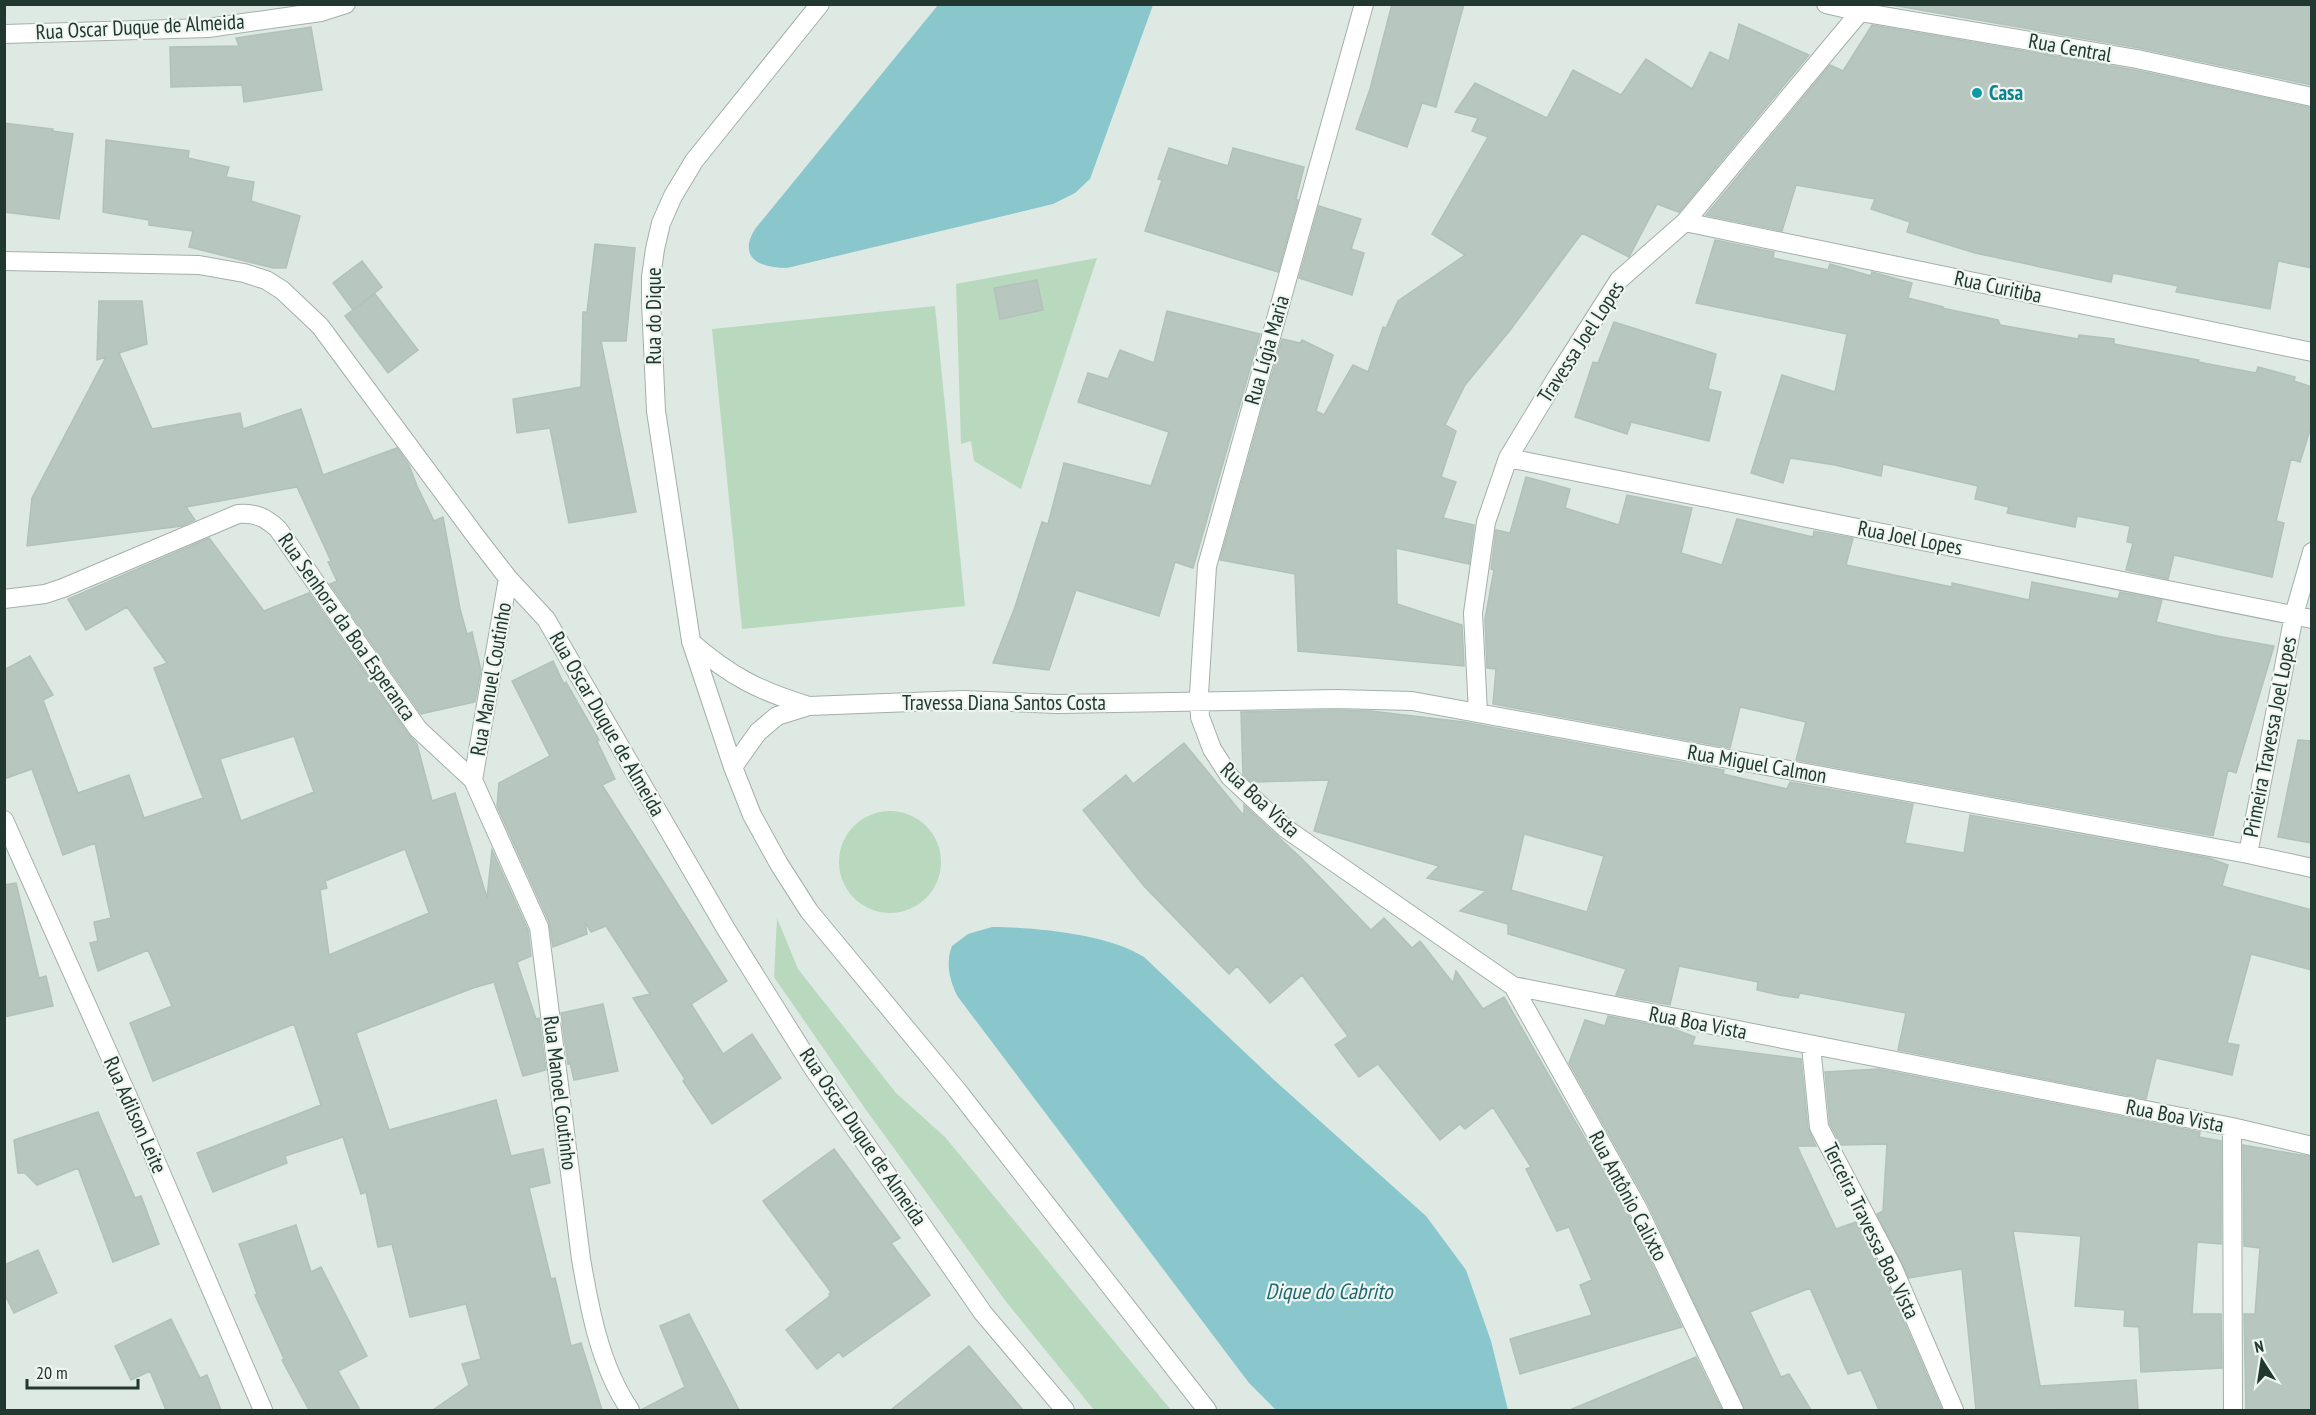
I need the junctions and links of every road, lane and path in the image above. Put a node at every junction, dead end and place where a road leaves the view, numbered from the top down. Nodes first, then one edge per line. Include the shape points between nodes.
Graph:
1 (346, 4) edge
2 (820, 4) edge
3 (1364, 4) edge
4 (1826, 4) edge
5 (1860, 12) junction
6 (4, 34) edge
7 (2312, 97) edge
8 (1685, 222) junction
9 (4, 261) edge
10 (2312, 352) edge
11 (1508, 458) junction
12 (2312, 552) edge
13 (508, 578) junction
14 (4, 599) edge
15 (2303, 617) edge
16 (691, 641) junction
17 (1199, 701) junction
18 (809, 706) junction
19 (1478, 713) junction
20 (733, 767) junction
21 (473, 780) junction
22 (4, 820) edge
23 (2248, 854) junction
24 (2312, 868) edge
25 (1513, 986) junction
26 (1811, 1046) junction
27 (2232, 1127) junction
28 (2312, 1146) edge
29 (263, 1410) edge
30 (630, 1410) edge
31 (1065, 1410) edge
32 (1207, 1410) edge
33 (1734, 1410) edge
34 (1954, 1410) edge
35 (2233, 1410) edge

1 - 6 street, Rua Oscar Duque de Almeida via 321,12 208,28
2 - 16 street, Rua do Dique via 694,161 661,223 655,249 651,302 656,411
3 - 17 street, Rua Lígia Maria via 1207,566
4 - 5 street, Rua Central
5 - 7 street, Rua Central via 2137,59
5 - 8 street, Travessa Joel Lopes
8 - 10 street, Rua Curitiba
8 - 11 street, Travessa Joel Lopes via 1619,280
9 - 13 street, Rua Oscar Duque de Almeida via 199,265 244,273 282,290 320,326
11 - 15 street, Rua Joel Lopes
11 - 19 street, Travessa Joel Lopes via 1486,522 1473,613
12 - 15 street, Primeira Travessa Joel Lopes
13 - 21 street, Rua Manuel Coutinho
13 - 31 street, Rua Oscar Duque de Almeida via 546,619 726,929 813,1068 983,1313
14 - 21 street, Rua Senhora da Boa Esperanca via 63,588 238,514 253,513 278,529 418,729
15 - 23 street, Primeira Travessa Joel Lopes
16 - 18 street, Travessa Diana Santos Costa via 741,680
16 - 20 street, Rua do Dique
17 - 18 street, Travessa Diana Santos Costa via 1057,704 963,700
17 - 19 street, Rua Miguel Calmon via 1412,701
17 - 25 street, Rua Boa Vista via 1200,717 1219,763 1285,828
18 - 20 street, Travessa Diana Santos Costa via 777,716 758,732
19 - 23 street, Rua Miguel Calmon
20 - 32 street, Rua do Dique via 778,864 809,911 957,1090
21 - 30 street, Rua Manoel Coutinho via 539,927 580,1259 589,1306 610,1375
22 - 29 street, Rua Adilson Leite
23 - 24 street, Rua Miguel Calmon
25 - 26 street, Rua Boa Vista
25 - 33 street, Rua Antônio Calixto via 1637,1206
26 - 27 street, Rua Boa Vista
26 - 34 street, Terceira Travessa Boa Vista via 1819,1127 1893,1268
27 - 28 street, Rua Boa Vista
27 - 35 street

